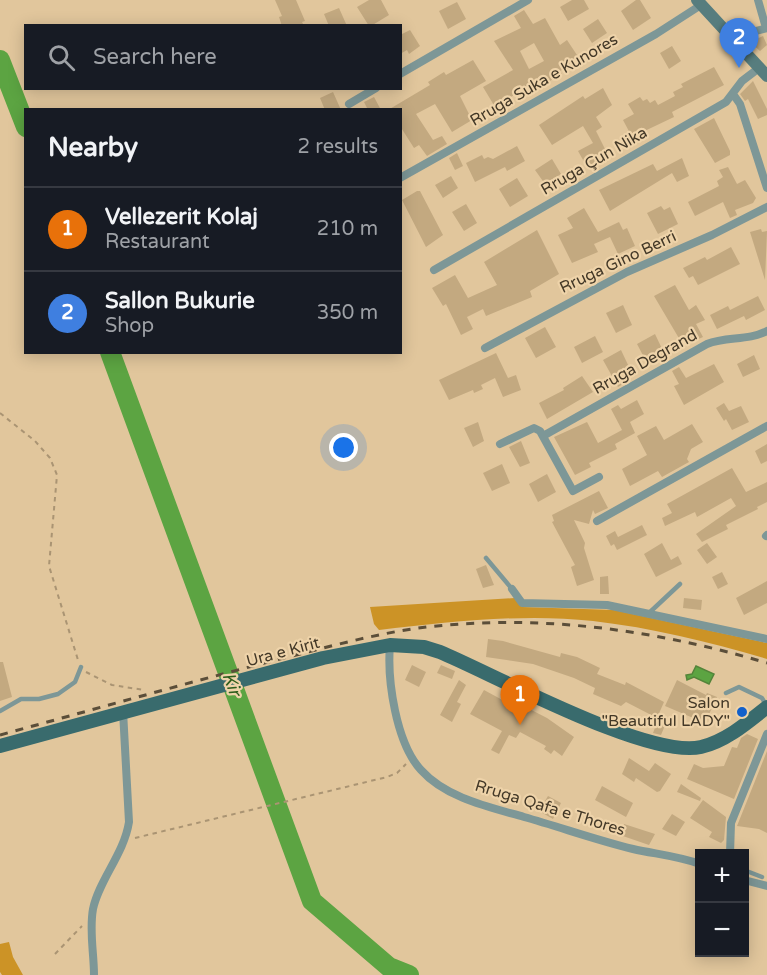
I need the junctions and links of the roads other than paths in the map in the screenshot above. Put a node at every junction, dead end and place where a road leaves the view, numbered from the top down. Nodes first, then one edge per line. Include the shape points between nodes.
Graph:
1 (528, 0) edge
2 (758, 0) edge
3 (699, 2) edge
4 (766, 28) edge
5 (736, 43) junction
6 (763, 72) edge
7 (402, 73) edge
8 (373, 90) edge
9 (734, 94) junction
10 (349, 104) dead end
11 (402, 177) edge
12 (767, 188) edge
13 (767, 207) edge
14 (435, 270) dead end
15 (767, 331) edge
16 (484, 348) dead end
17 (767, 426) edge
18 (543, 436) junction
19 (500, 444) dead end
20 (598, 477) dead end
21 (597, 521) dead end
22 (486, 558) dead end
23 (680, 584) dead end
24 (512, 589) joint
25 (649, 613) junction
26 (767, 639) edge
27 (386, 645) junction
28 (81, 667) road end
29 (726, 693) dead end
30 (767, 708) edge
31 (0, 711) edge
32 (123, 711) junction
33 (767, 734) edge
34 (0, 746) edge
35 (730, 849) edge
36 (695, 863) edge
37 (749, 872) edge
38 (762, 877) dead end
39 (749, 881) edge
40 (767, 886) edge
41 (94, 975) edge

1 - 7 street
2 - 4 street
3 - 5 main road
3 - 11 street, Rruga Suka e Kunores via 656,34
4 - 5 street
5 - 6 main road
6 - 9 street, Rruga Çun Nika via 742,81
8 - 10 street
9 - 12 street
9 - 14 street, Rruga Çun Nika
13 - 16 street, Rruga Gino Berri via 627,272
15 - 18 street, Rruga Degrand via 707,344
17 - 21 street
18 - 19 street via 534,428
18 - 20 street via 573,491
22 - 24 lane
23 - 25 lane
24 - 25 street via 522,603 608,605
25 - 26 street
27 - 30 main road, Ura e Kirit via 440,652 588,719 668,747 699,747 716,742
27 - 32 main road, Ura e Kirit
27 - 36 street, Rruga Qafa e Thores via 392,689 412,758 437,784 478,803
28 - 31 lane via 75,682 58,694 21,699
29 - 30 lane via 739,687 762,698
32 - 34 main road, Ura e Kirit
32 - 41 street via 129,822 127,837 93,907
33 - 35 street via 731,823
37 - 38 lane
39 - 40 street

